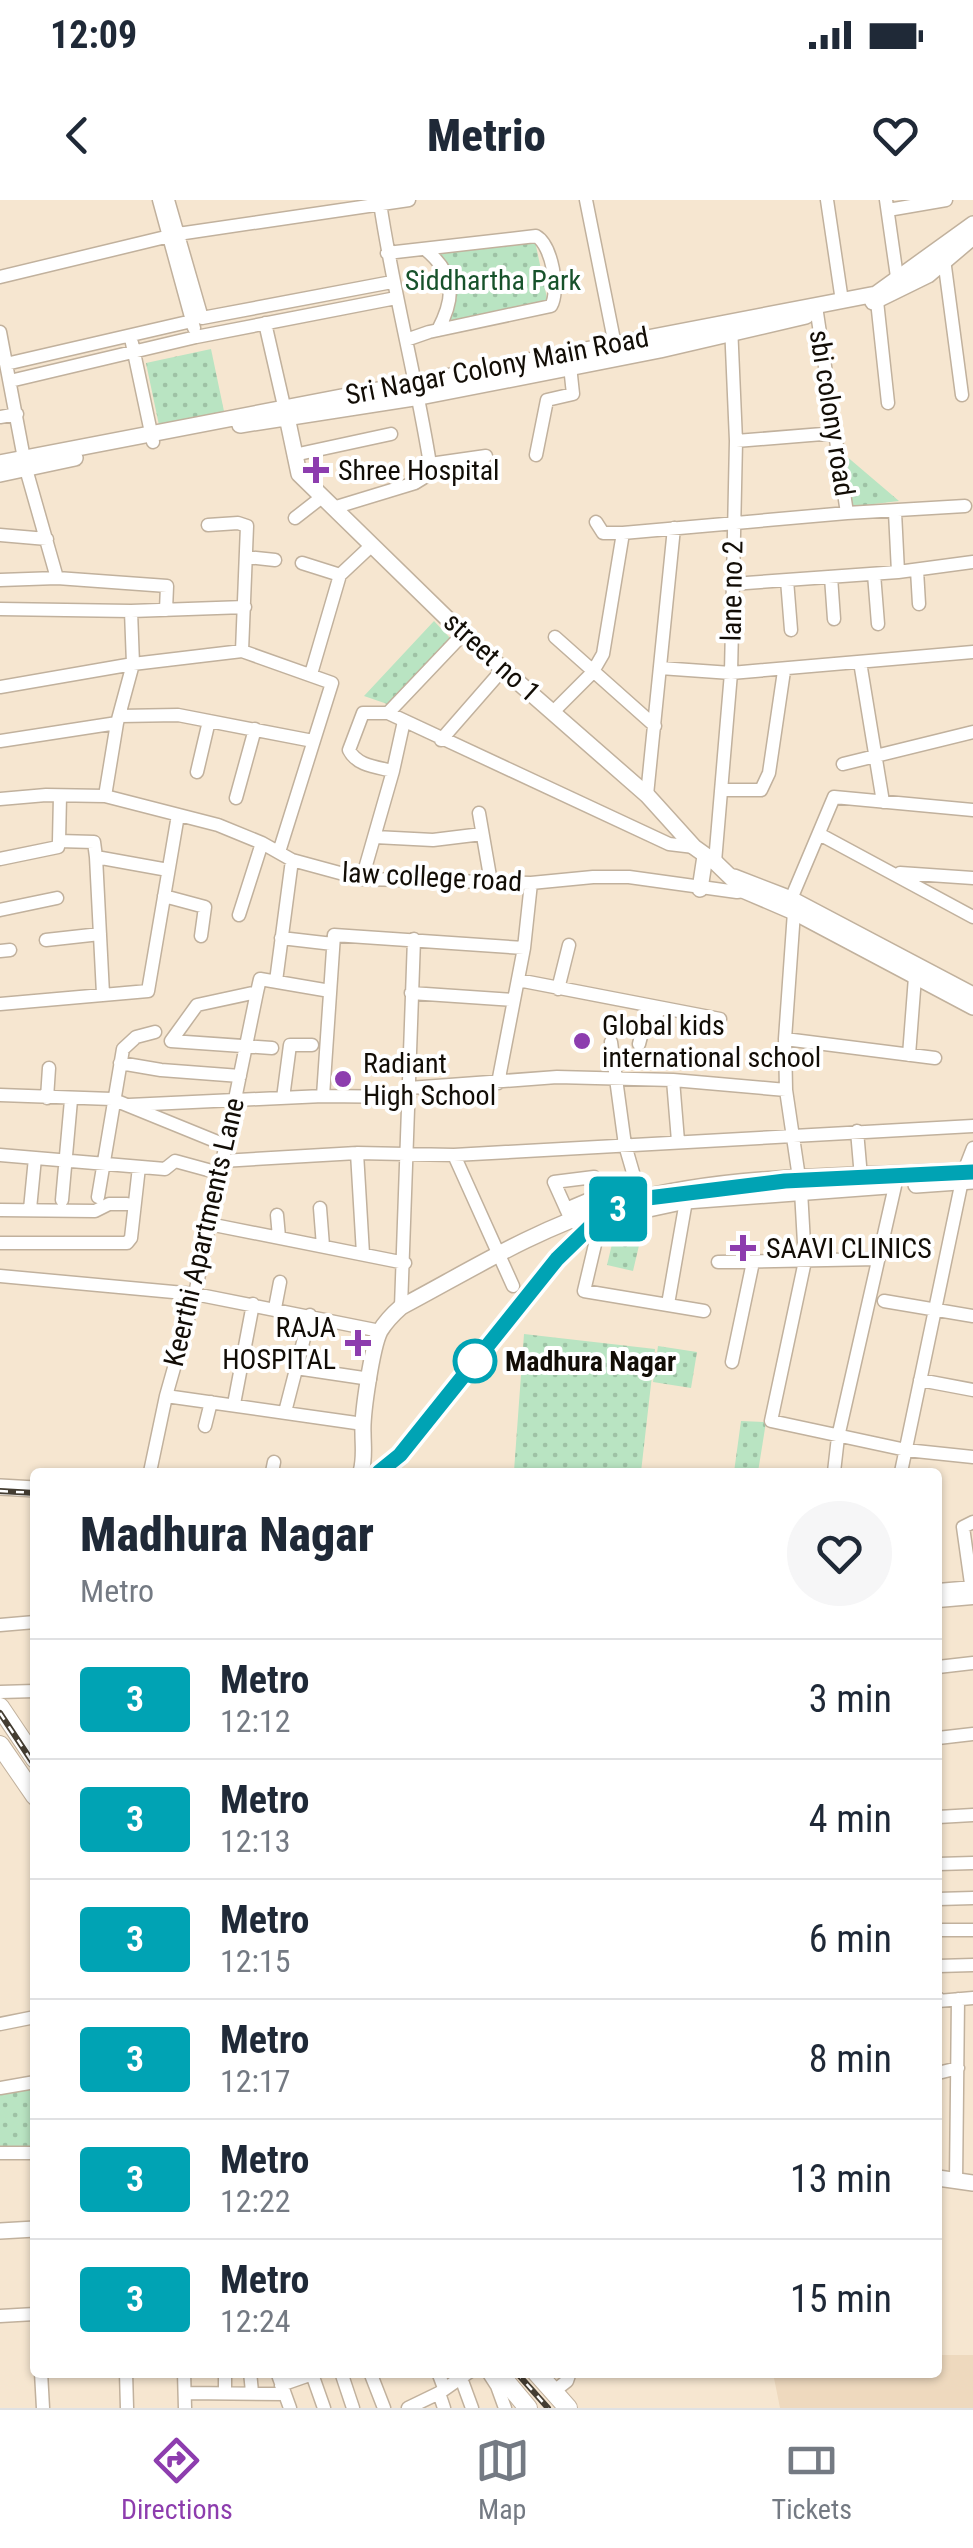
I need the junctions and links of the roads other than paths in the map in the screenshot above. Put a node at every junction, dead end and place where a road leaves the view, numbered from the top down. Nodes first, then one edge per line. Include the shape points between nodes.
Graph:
1 (159, 200) edge
2 (168, 200) edge
3 (410, 200) edge
4 (586, 200) edge
5 (827, 200) edge
6 (946, 200) edge
7 (380, 203) junction
8 (887, 205) edge
9 (973, 224) edge
10 (173, 235) junction
11 (970, 243) edge
12 (425, 249) junction
13 (388, 253) junction
14 (944, 259) junction
15 (924, 270) junction
16 (0, 277) edge
17 (897, 277) junction
18 (392, 282) junction
19 (396, 298) junction
20 (842, 301) junction
21 (878, 301) junction
22 (817, 314) junction
23 (192, 321) junction
24 (265, 323) junction
25 (731, 327) junction
26 (438, 330) junction
27 (0, 332) edge
28 (131, 336) junction
29 (196, 337) junction
30 (406, 340) junction
31 (616, 351) junction
32 (134, 352) junction
33 (6, 364) junction
34 (570, 366) junction
35 (10, 381) junction
36 (417, 390) junction
37 (962, 395) dead end
38 (888, 403) dead end
39 (286, 411) junction
40 (18, 414) junction
41 (0, 417) edge
42 (835, 433) junction
43 (391, 434) dead end
44 (152, 437) junction
45 (736, 442) junction
46 (294, 455) junction
47 (536, 455) dead end
48 (486, 456) dead end
49 (0, 463) edge
50 (26, 463) junction
51 (430, 464) junction
52 (0, 474) edge
53 (328, 502) junction
54 (965, 506) dead end
55 (895, 512) junction
56 (847, 513) junction
57 (295, 518) dead end
58 (596, 522) dead end
59 (734, 524) junction
60 (208, 525) dead end
61 (674, 528) junction
62 (623, 533) junction
63 (0, 535) edge
64 (47, 539) junction
65 (372, 545) junction
66 (247, 557) junction
67 (275, 560) dead end
68 (973, 562) edge
69 (302, 563) dead end
70 (917, 570) junction
71 (898, 572) junction
72 (874, 574) junction
73 (340, 575) junction
74 (830, 577) junction
75 (57, 578) junction
76 (0, 580) edge
77 (787, 580) junction
78 (732, 584) junction
79 (919, 604) dead end
80 (245, 607) junction
81 (0, 609) edge
82 (166, 610) junction
83 (131, 611) junction
84 (834, 620) dead end
85 (878, 624) dead end
86 (792, 630) dead end
87 (462, 634) junction
88 (556, 637) dead end
89 (242, 652) junction
90 (973, 652) edge
91 (860, 662) junction
92 (133, 664) junction
93 (660, 668) junction
94 (503, 669) junction
95 (784, 671) junction
96 (592, 673) junction
97 (312, 674) junction
98 (731, 674) junction
99 (0, 686) edge
100 (553, 712) junction
101 (388, 713) junction
102 (119, 719) junction
103 (404, 720) junction
104 (209, 721) junction
105 (655, 726) junction
106 (255, 729) junction
107 (973, 732) edge
108 (441, 740) junction
109 (0, 741) edge
110 (313, 741) junction
111 (877, 756) junction
112 (843, 764) dead end
113 (393, 771) junction
114 (197, 772) dead end
115 (720, 790) junction
116 (647, 795) junction
117 (60, 796) junction
118 (104, 796) junction
119 (236, 798) dead end
120 (0, 799) edge
121 (883, 802) junction
122 (972, 806) edge
123 (479, 813) dead end
124 (178, 815) junction
125 (482, 834) junction
126 (820, 835) junction
127 (375, 837) junction
128 (59, 841) junction
129 (262, 843) junction
130 (279, 852) junction
131 (705, 855) junction
132 (96, 857) junction
133 (0, 859) edge
134 (292, 860) junction
135 (168, 870) junction
136 (892, 872) junction
137 (362, 878) junction
138 (973, 878) edge
139 (491, 882) junction
140 (531, 884) junction
141 (748, 886) junction
142 (700, 888) junction
143 (164, 896) junction
144 (57, 898) dead end
145 (794, 905) junction
146 (0, 910) edge
147 (239, 915) dead end
148 (973, 917) edge
149 (100, 934) junction
150 (201, 936) dead end
151 (281, 938) junction
152 (414, 939) junction
153 (46, 940) dead end
154 (334, 940) junction
155 (569, 944) dead end
156 (524, 948) junction
157 (915, 977) junction
158 (518, 980) junction
159 (276, 981) junction
160 (558, 989) junction
161 (330, 991) junction
162 (257, 992) junction
163 (411, 992) junction
164 (103, 994) junction
165 (973, 994) edge
166 (514, 1000) junction
167 (0, 1004) edge
168 (973, 1007) edge
169 (659, 1008) junction
170 (720, 1019) dead end
171 (155, 1032) dead end
172 (785, 1039) junction
173 (610, 1042) dead end
174 (638, 1044) dead end
175 (245, 1045) junction
176 (312, 1045) dead end
177 (272, 1048) dead end
178 (909, 1055) junction
179 (935, 1058) dead end
180 (120, 1062) junction
181 (49, 1068) dead end
182 (240, 1076) junction
183 (616, 1078) junction
184 (673, 1080) junction
185 (498, 1083) junction
186 (291, 1088) junction
187 (786, 1090) junction
188 (409, 1093) junction
189 (0, 1095) edge
190 (323, 1096) junction
191 (47, 1098) junction
192 (71, 1100) junction
193 (112, 1100) junction
194 (234, 1100) junction
195 (129, 1105) junction
196 (973, 1126) edge
197 (857, 1131) junction
198 (793, 1134) junction
199 (678, 1141) junction
200 (625, 1144) junction
201 (226, 1145) junction
202 (973, 1148) edge
203 (357, 1153) junction
204 (407, 1153) junction
205 (454, 1155) junction
206 (0, 1156) edge
207 (36, 1158) junction
208 (67, 1161) junction
209 (103, 1164) junction
210 (139, 1166) junction
211 (221, 1167) junction
212 (634, 1176) dead end
213 (968, 1176) edge
214 (861, 1177) junction
215 (800, 1184) junction
216 (896, 1186) junction
217 (98, 1198) dead end
218 (62, 1200) dead end
219 (686, 1201) junction
220 (126, 1204) dead end
221 (320, 1208) dead end
222 (30, 1209) junction
223 (0, 1210) edge
224 (278, 1215) dead end
225 (581, 1216) junction
226 (208, 1224) junction
227 (279, 1238) junction
228 (0, 1243) edge
229 (324, 1246) junction
230 (500, 1252) junction
231 (363, 1254) junction
232 (878, 1259) junction
233 (805, 1261) junction
234 (718, 1262) dead end
235 (753, 1262) junction
236 (405, 1263) junction
237 (0, 1276) edge
238 (280, 1282) dead end
239 (513, 1286) dead end
240 (195, 1294) junction
241 (884, 1301) dead end
242 (253, 1304) junction
243 (668, 1304) junction
244 (401, 1307) junction
245 (275, 1308) junction
246 (935, 1308) junction
247 (704, 1310) dead end
248 (310, 1315) junction
249 (973, 1316) edge
250 (380, 1331) junction
251 (732, 1362) dead end
252 (296, 1368) junction
253 (370, 1380) junction
254 (920, 1380) junction
255 (973, 1390) edge
256 (166, 1396) junction
257 (210, 1402) junction
258 (234, 1404) junction
259 (285, 1412) junction
260 (205, 1426) dead end
261 (363, 1430) junction
262 (838, 1437) junction
263 (906, 1450) junction
264 (973, 1458) edge
265 (151, 1468) edge
266 (353, 1468) edge
267 (362, 1468) edge
268 (834, 1468) edge
269 (902, 1468) edge
270 (0, 1487) edge
271 (30, 1489) edge
272 (0, 1496) edge
273 (30, 1497) edge
274 (973, 1522) edge
275 (972, 1587) edge
276 (942, 1590) edge
277 (973, 1598) edge
278 (942, 1601) edge
279 (30, 1623) edge
280 (0, 1626) edge
281 (973, 1663) edge
282 (942, 1667) edge
283 (30, 1690) edge
284 (0, 1692) edge
285 (0, 1707) edge
286 (973, 1734) edge
287 (942, 1738) edge
288 (1, 1748) edge
289 (30, 1752) edge
290 (30, 1789) edge
291 (973, 1814) edge
292 (942, 1817) edge
293 (973, 1863) edge
294 (942, 1864) edge
295 (942, 1898) edge
296 (973, 1898) edge
297 (942, 1930) edge
298 (973, 1930) edge
299 (973, 1965) edge
300 (942, 1966) edge
301 (973, 1998) edge
302 (958, 1999) junction
303 (942, 2000) edge
304 (30, 2018) edge
305 (0, 2024) edge
306 (966, 2029) edge
307 (963, 2064) edge
308 (30, 2083) edge
309 (0, 2088) edge
310 (30, 2153) edge
311 (0, 2154) edge
312 (957, 2183) edge
313 (30, 2227) edge
314 (0, 2228) edge
315 (30, 2314) edge
316 (0, 2316) edge
317 (41, 2378) edge
318 (126, 2378) edge
319 (184, 2378) edge
320 (225, 2378) edge
321 (313, 2378) edge
322 (343, 2378) edge
323 (372, 2378) edge
324 (439, 2378) edge
325 (461, 2378) edge
326 (466, 2378) edge
327 (491, 2378) edge
328 (503, 2378) edge
329 (541, 2378) edge
330 (568, 2378) edge
331 (281, 2384) edge
332 (442, 2391) junction
333 (554, 2392) junction
334 (185, 2393) junction
335 (225, 2394) junction
336 (262, 2398) edge
337 (504, 2406) edge
338 (43, 2408) edge
339 (127, 2408) edge
340 (185, 2408) edge
341 (290, 2408) edge
342 (324, 2408) edge
343 (354, 2408) edge
344 (384, 2408) edge
345 (411, 2408) edge
346 (444, 2408) edge
347 (472, 2408) edge
348 (518, 2408) edge
349 (528, 2408) edge
350 (568, 2408) edge

1 - 10 street
2 - 10 street
3 - 7 street
4 - 31 street
5 - 20 street
6 - 8 street
7 - 10 street
7 - 13 street
8 - 17 street
9 - 15 main road, Sri Nagar Colony Main Road
10 - 16 street
10 - 18 street via 202,318
10 - 23 street
11 - 14 main road, Sri Nagar Colony Main Road
12 - 13 street
12 - 26 street via 442,263 449,282 447,314
12 - 26 street via 541,238 556,298 547,308
13 - 18 street
14 - 15 main road, Sri Nagar Colony Main Road
14 - 37 street
15 - 17 main road, Sri Nagar Colony Main Road
15 - 21 main road, Sri Nagar Colony Main Road
17 - 20 main road, Sri Nagar Colony Main Road via 876,294
18 - 19 street
19 - 24 street
19 - 30 street
20 - 25 main road, Sri Nagar Colony Main Road
21 - 22 main road, Sri Nagar Colony Main Road
21 - 38 street
22 - 25 main road, Sri Nagar Colony Main Road
22 - 42 street, sbi colony road
23 - 28 street
23 - 29 street
24 - 29 street
24 - 39 street
25 - 31 main road, Sri Nagar Colony Main Road
25 - 45 street, lane no 2
26 - 30 street
27 - 33 street
28 - 32 street
28 - 33 street
29 - 32 street
30 - 36 street
31 - 34 main road, Sri Nagar Colony Main Road
31 - 36 main road, Sri Nagar Colony Main Road
32 - 35 street
32 - 44 street
33 - 35 street
34 - 36 main road, Sri Nagar Colony Main Road
34 - 47 street via 574,394 547,400
35 - 40 street
36 - 39 main road, Sri Nagar Colony Main Road
36 - 51 street
39 - 44 main road, Sri Nagar Colony Main Road
39 - 46 main road, street no 1
40 - 41 street
40 - 50 street
42 - 45 street
42 - 56 street, sbi colony road
43 - 46 street
44 - 50 main road, Sri Nagar Colony Main Road
45 - 59 street, lane no 2
46 - 53 main road, street no 1 via 298,474
48 - 51 street
49 - 50 main road, Sri Nagar Colony Main Road
50 - 52 main road, Sri Nagar Colony Main Road
50 - 64 street
51 - 53 street via 424,479
53 - 57 street
53 - 65 main road, street no 1
54 - 55 street
55 - 56 street
55 - 71 street
56 - 59 street
58 - 62 street via 604,534
59 - 61 street
59 - 78 street, lane no 2
60 - 66 street via 246,525
61 - 62 street
61 - 93 street
62 - 96 street via 604,654
63 - 64 street
64 - 75 street
65 - 73 street
65 - 87 main road, street no 1
66 - 67 street
66 - 80 street
68 - 70 street
69 - 73 street
70 - 71 street
70 - 79 street
71 - 72 street
72 - 74 street
72 - 85 street
73 - 97 street
74 - 77 street
74 - 84 street
75 - 76 street
75 - 82 street via 168,586
77 - 78 street
77 - 86 street
78 - 98 street, lane no 2
80 - 82 street
80 - 89 street
81 - 83 street
82 - 83 street
83 - 92 street
87 - 94 main road, street no 1
87 - 101 street
88 - 96 street
89 - 92 street
89 - 97 street
90 - 91 street
91 - 95 street
91 - 111 street
92 - 99 street
92 - 102 street
93 - 98 street
93 - 105 street
94 - 100 main road, street no 1
94 - 108 street
95 - 98 street
95 - 115 street via 769,773 760,790
96 - 100 street
96 - 105 street
97 - 110 street via 332,683
98 - 115 street, lane no 2
100 - 116 main road, street no 1
101 - 103 street
101 - 113 street via 363,713 349,750 354,760
102 - 104 street via 178,715
102 - 109 street
102 - 118 street
103 - 108 street
103 - 113 street
104 - 106 street
104 - 114 street
105 - 116 street
106 - 110 street
106 - 119 street
107 - 111 street
108 - 131 street
110 - 130 street
111 - 112 street
111 - 121 street
113 - 127 street
115 - 131 street, lane no 2
116 - 131 main road, street no 1
117 - 118 street, law college road
117 - 120 street, law college road
117 - 128 street
118 - 124 street, law college road
121 - 122 street
121 - 126 street via 834,797
123 - 125 street
124 - 129 street, law college road
124 - 135 street
125 - 127 street
125 - 139 street
126 - 136 street
126 - 145 street
127 - 137 street
128 - 132 street via 94,842
128 - 133 street via 58,847
129 - 130 street, law college road
129 - 147 street
130 - 134 street, law college road
131 - 141 main road, street no 1
131 - 142 main road
132 - 135 street
132 - 149 street
134 - 137 street, law college road
134 - 151 street
135 - 143 street
136 - 138 street
136 - 148 street
137 - 139 street, law college road
139 - 140 street, law college road
140 - 142 street, law college road via 629,877
140 - 156 street
141 - 142 street, law college road
141 - 145 main road, street no 1
143 - 150 street via 205,907
143 - 164 street via 148,991
144 - 146 street
145 - 157 main road, street no 1
145 - 165 main road, street no 1
145 - 172 street
149 - 153 street
149 - 164 street
151 - 154 street
151 - 159 street
152 - 154 street
152 - 156 street
152 - 163 street
154 - 161 street
155 - 160 street
156 - 158 street
157 - 168 main road, street no 1
157 - 178 street
158 - 160 street
158 - 166 street
159 - 161 street
159 - 162 street via 260,979
160 - 169 street
161 - 190 street
162 - 175 street, Keerthi Apartments Lane
162 - 175 street via 197,1005 171,1041
163 - 166 street
163 - 188 street
164 - 167 street
166 - 185 street
169 - 170 street
169 - 174 street via 656,1018 646,1017
171 - 180 street via 130,1041
172 - 178 street
172 - 187 street
173 - 183 street
175 - 177 street
175 - 182 street, Keerthi Apartments Lane
176 - 186 street via 290,1045
178 - 179 street
180 - 182 street
180 - 193 street
181 - 191 street
182 - 194 street, Keerthi Apartments Lane
183 - 184 street
183 - 185 street
183 - 200 street
184 - 187 street
184 - 199 street
185 - 188 street
186 - 190 street
186 - 194 street
187 - 198 street
188 - 190 street
188 - 204 street
189 - 191 street
191 - 192 street
192 - 193 street
192 - 208 street
193 - 195 street
193 - 209 street
194 - 195 street
194 - 201 street, Keerthi Apartments Lane
195 - 201 street
196 - 197 street
197 - 198 street
197 - 214 street
198 - 199 street
198 - 215 street
199 - 200 street
200 - 205 street
200 - 212 street
201 - 211 street, Keerthi Apartments Lane
202 - 213 street
203 - 204 street
203 - 211 street
203 - 231 street
204 - 205 street
204 - 236 street
205 - 230 street
206 - 207 street
207 - 208 street
207 - 222 street
208 - 209 street
208 - 218 street
209 - 210 street
209 - 217 street
210 - 211 street via 165,1169 175,1161
210 - 228 street via 126,1243
211 - 226 street, Keerthi Apartments Lane
213 - 214 main road
213 - 216 main road
213 - 246 street
214 - 215 main road
215 - 216 main road
215 - 219 main road
215 - 225 main road via 683,1190
215 - 233 street
216 - 232 street
219 - 225 main road
219 - 243 street
220 - 222 street via 95,1212
221 - 229 street
222 - 223 street
224 - 227 street
225 - 230 main road
225 - 243 street via 584,1291
226 - 227 street
226 - 240 street, Keerthi Apartments Lane
227 - 229 street
229 - 231 street
230 - 239 street
230 - 244 main road
231 - 236 street
232 - 233 street
232 - 262 street
233 - 235 street
233 - 262 street via 771,1421
234 - 235 street
235 - 251 street
236 - 244 street
237 - 240 street
238 - 245 street
240 - 242 street
240 - 256 street, Keerthi Apartments Lane
241 - 246 street
242 - 245 street
242 - 258 street
243 - 247 street
244 - 250 main road
245 - 248 street
246 - 249 street
246 - 254 street
248 - 250 street
248 - 252 street
250 - 253 main road
252 - 253 street
252 - 259 street
253 - 261 main road
254 - 255 street
254 - 263 street
256 - 257 street
256 - 265 street, Keerthi Apartments Lane
257 - 258 street
257 - 260 street
258 - 259 street
259 - 261 street
261 - 266 main road
261 - 267 main road
262 - 263 street
262 - 268 street
263 - 264 street
263 - 269 street
270 - 271 main road
272 - 273 main road
274 - 275 street via 963,1527
275 - 276 street
275 - 277 street
277 - 278 street
279 - 280 street
281 - 282 street
283 - 284 street
285 - 289 highway
286 - 287 street
288 - 290 highway
291 - 292 street
293 - 294 street
295 - 296 street
297 - 298 street
299 - 300 street
301 - 302 street
302 - 303 street
302 - 306 street
304 - 305 street
306 - 307 street
307 - 312 street
308 - 309 street
310 - 311 street
313 - 314 main road
315 - 316 street
317 - 338 street
318 - 339 street
319 - 334 street
320 - 335 street
321 - 342 street
322 - 343 street
323 - 344 street
324 - 332 street
325 - 332 street
326 - 347 street
327 - 337 street
328 - 349 highway
329 - 333 highway
330 - 333 street
331 - 336 street
331 - 341 street
332 - 345 street
332 - 346 street
333 - 350 highway
334 - 335 street
334 - 340 street
335 - 336 street
337 - 348 street via 513,2400

